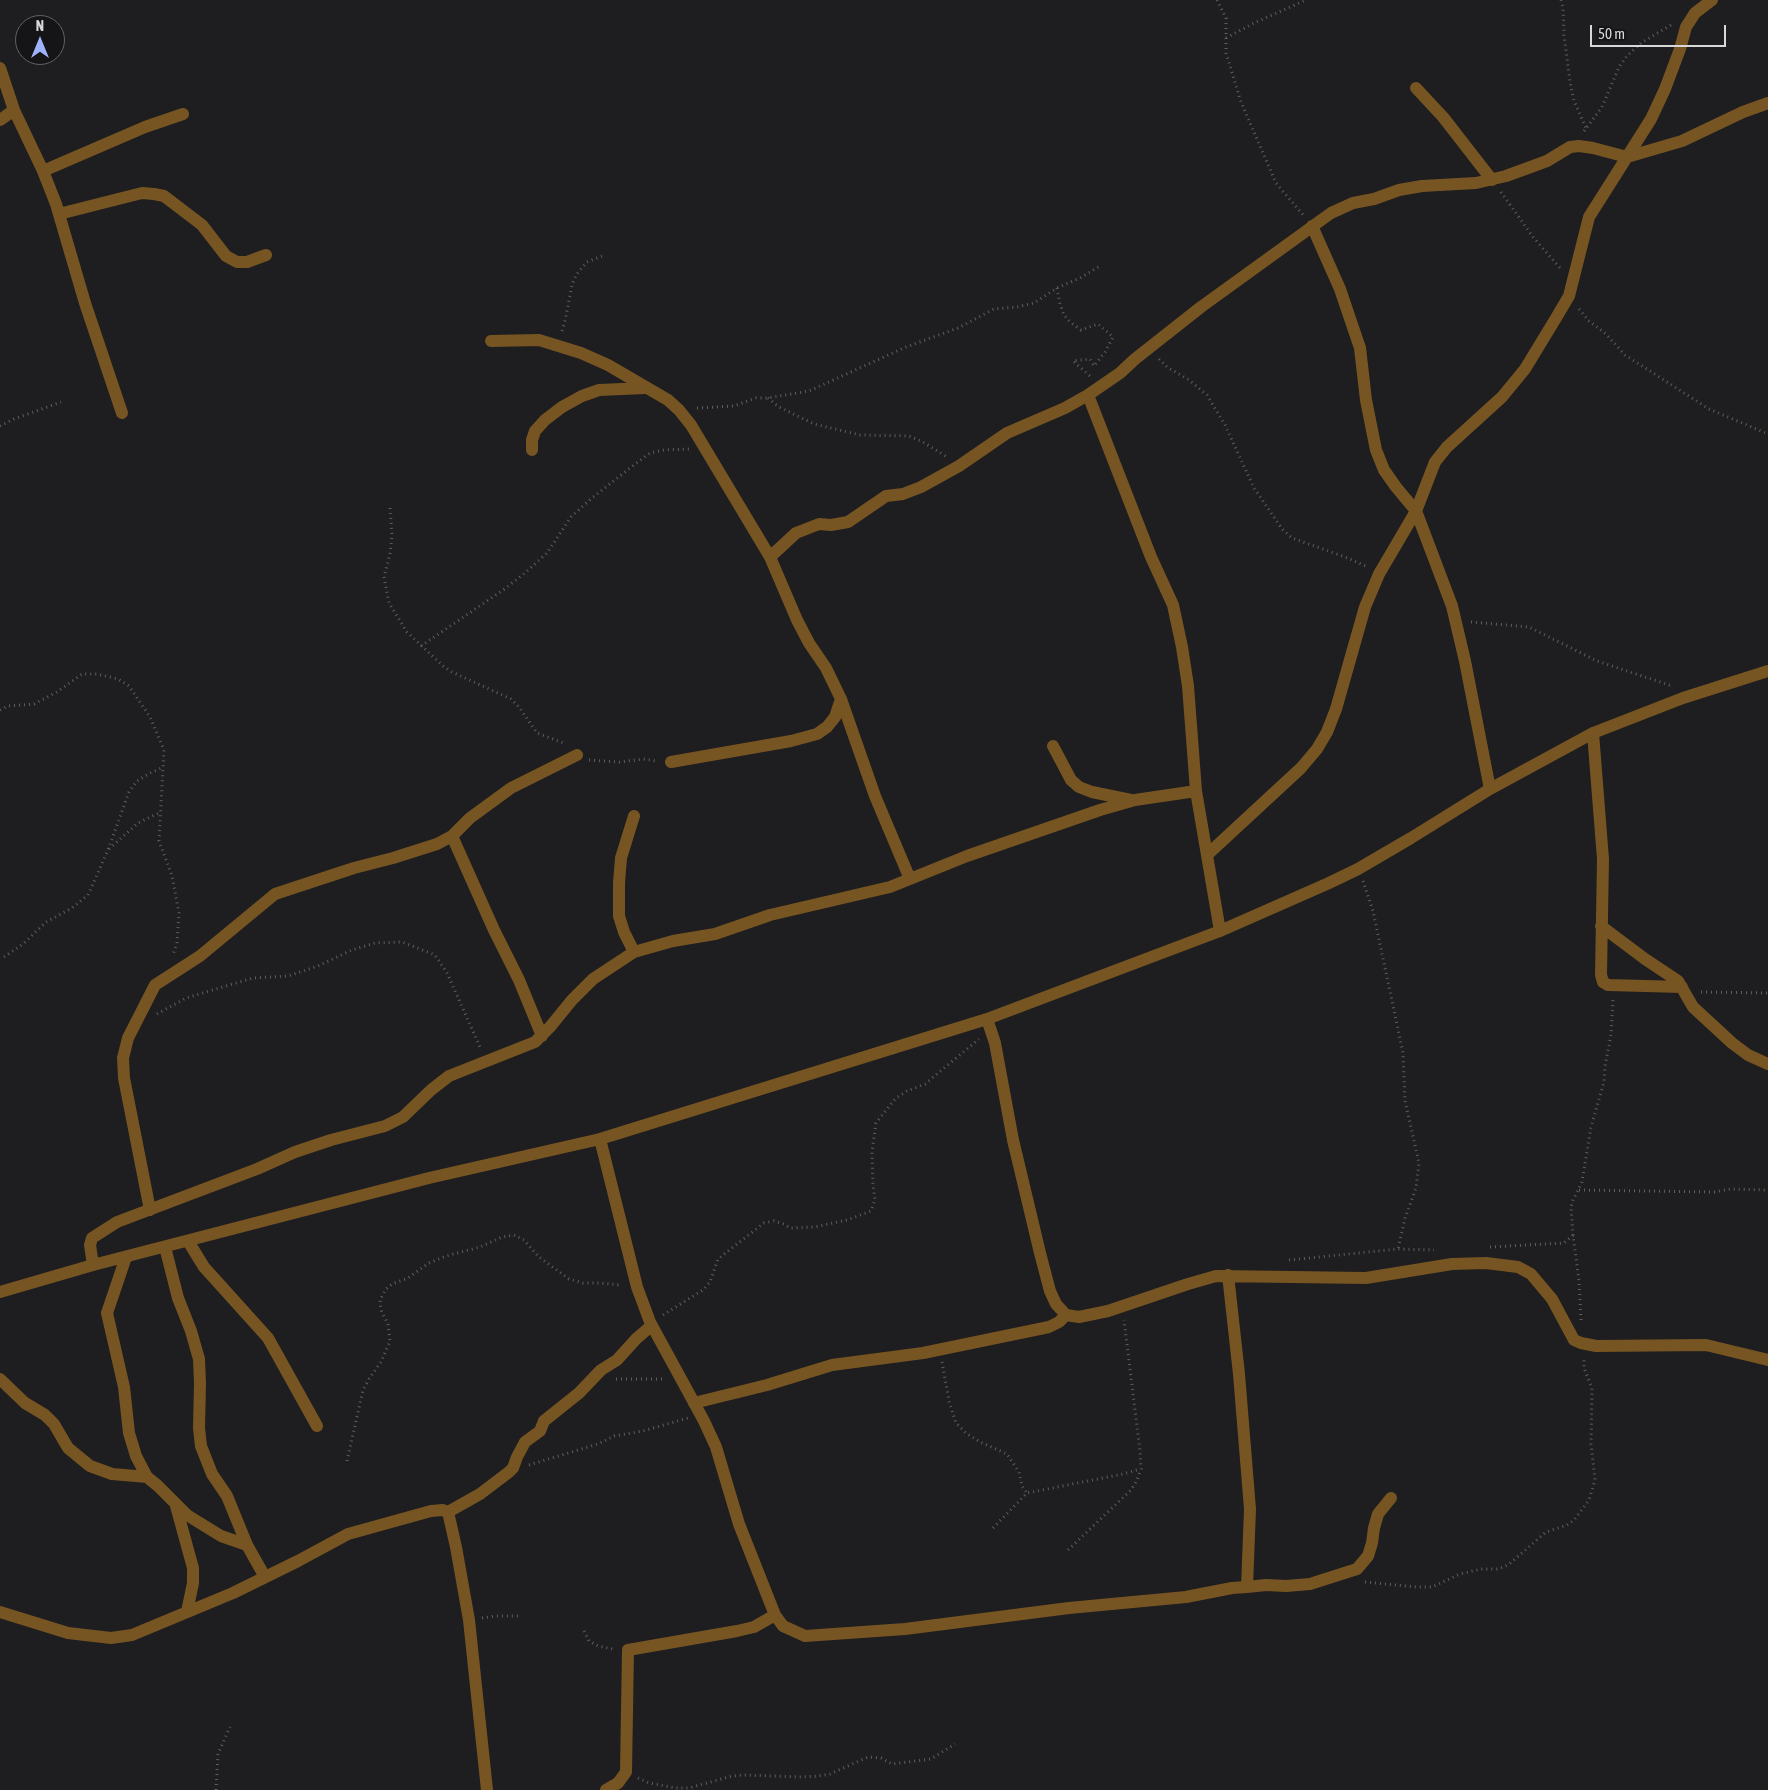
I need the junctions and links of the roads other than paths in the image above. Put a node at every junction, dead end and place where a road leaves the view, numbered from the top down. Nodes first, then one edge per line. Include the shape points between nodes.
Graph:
1 (1712, 0) edge
2 (0, 68) edge
3 (1416, 88) dead end
4 (1768, 103) edge
5 (14, 110) junction
6 (183, 114) dead end
7 (0, 120) edge
8 (1627, 157) junction
9 (43, 171) junction
10 (1492, 180) junction
11 (59, 214) junction
12 (1312, 226) junction
13 (266, 255) dead end
14 (490, 341) dead end
15 (647, 388) junction
16 (1088, 395) junction
17 (122, 413) dead end
18 (532, 450) dead end
19 (1416, 511) junction
20 (770, 557) junction
21 (1768, 670) edge
22 (841, 699) junction
23 (1593, 733) junction
24 (1053, 746) dead end
25 (577, 755) road end
26 (671, 762) road end
27 (1490, 789) junction
28 (1196, 791) junction
29 (1135, 800) junction
30 (634, 816) dead end
31 (452, 836) junction
32 (1208, 854) junction
33 (910, 879) junction
34 (1601, 926) junction
35 (1220, 931) junction
36 (634, 952) junction
37 (1684, 990) junction
38 (989, 1026) junction
39 (542, 1036) junction
40 (1768, 1064) edge
41 (600, 1139) junction
42 (150, 1210) junction
43 (188, 1241) junction
44 (165, 1247) junction
45 (126, 1257) junction
46 (94, 1265) junction
47 (1228, 1275) junction
48 (0, 1292) edge
49 (1066, 1315) junction
50 (650, 1324) junction
51 (1768, 1360) edge
52 (0, 1379) edge
53 (697, 1409) junction
54 (317, 1426) dead end
55 (147, 1477) junction
56 (1391, 1498) dead end
57 (175, 1503) junction
58 (448, 1512) junction
59 (247, 1545) junction
60 (265, 1577) junction
61 (1247, 1587) junction
62 (0, 1612) edge
63 (187, 1612) junction
64 (775, 1615) junction
65 (487, 1790) edge
66 (606, 1790) edge

1 - 8 street via 1695,13 1686,27 1665,89
2 - 5 street
3 - 10 street via 1444,117
4 - 8 street via 1682,140
5 - 7 street
5 - 9 street
6 - 9 street
8 - 10 street via 1570,146 1547,161
8 - 19 street via 1589,218 1569,296 1525,369 1502,397 1435,462
9 - 11 street
10 - 12 street via 1399,190 1353,203
11 - 13 street via 142,193 154,194 164,196 202,225 226,256 237,262
11 - 17 street
12 - 16 street via 1201,307 1120,374
12 - 19 street via 1340,289 1360,348 1376,450 1384,470
14 - 15 street via 539,340 556,344 608,365
15 - 18 street via 599,390 582,396 545,420 535,432
15 - 20 street via 679,410
16 - 20 street via 1008,433 922,487 886,496 848,522 819,524 796,533
16 - 28 street via 1173,605 1188,686
19 - 27 street via 1456,621
19 - 32 street via 1379,574 1358,628 1328,732 1301,768
20 - 22 street via 797,620
21 - 23 street
22 - 26 street via 835,717 817,734
22 - 33 street via 875,796
23 - 27 street
23 - 34 street via 1604,859
24 - 29 street via 1071,780 1079,786 1092,792
25 - 31 street via 511,788 470,818
27 - 35 street via 1358,869
28 - 29 street
28 - 32 street
29 - 33 street via 1057,824
30 - 36 street via 622,858 619,916
31 - 39 street
31 - 42 street via 437,844 275,894 200,956 155,985 128,1038 124,1058 124,1078
32 - 35 street
33 - 36 street via 715,934
34 - 37 street via 1678,981
34 - 37 street via 1603,982
35 - 38 street
36 - 39 street via 593,979
37 - 40 street via 1702,1017 1748,1055
38 - 41 street
38 - 49 street via 1001,1071 1012,1140 1050,1291
39 - 42 street via 529,1046 449,1076 403,1117 385,1126 296,1152
41 - 43 street via 429,1178
41 - 50 street via 637,1287
42 - 46 street via 116,1222 93,1236 90,1245
43 - 44 street
43 - 54 street via 204,1267 268,1338
44 - 45 street
44 - 59 street via 178,1298 199,1358 201,1446 212,1474 227,1496
45 - 46 street
45 - 55 street via 107,1313 124,1387 129,1432
46 - 48 street
47 - 49 street via 1188,1284 1122,1308 1079,1317
47 - 51 street via 1366,1278 1452,1264 1486,1263 1518,1268 1531,1274 1552,1299 1574,1340 1582,1343 1596,1346 1706,1345
47 - 61 street via 1250,1510
49 - 53 street via 1048,1327 939,1349 832,1365
50 - 53 street
50 - 58 street via 627,1351 544,1421 540,1431 525,1442 513,1468 480,1494
52 - 55 street via 45,1415 68,1448 90,1466 112,1474
53 - 64 street via 716,1447 739,1524
55 - 57 street
56 - 61 street via 1378,1514 1368,1556 1357,1569 1310,1584
57 - 59 street via 187,1515 222,1536
57 - 63 street via 193,1568
58 - 60 street via 431,1511 348,1534
58 - 65 street via 469,1620
59 - 60 street
60 - 63 street
61 - 64 street via 905,1629 805,1636 783,1626
62 - 63 street via 68,1633 111,1638 132,1635
64 - 66 street via 754,1627 628,1650 626,1772 618,1783

